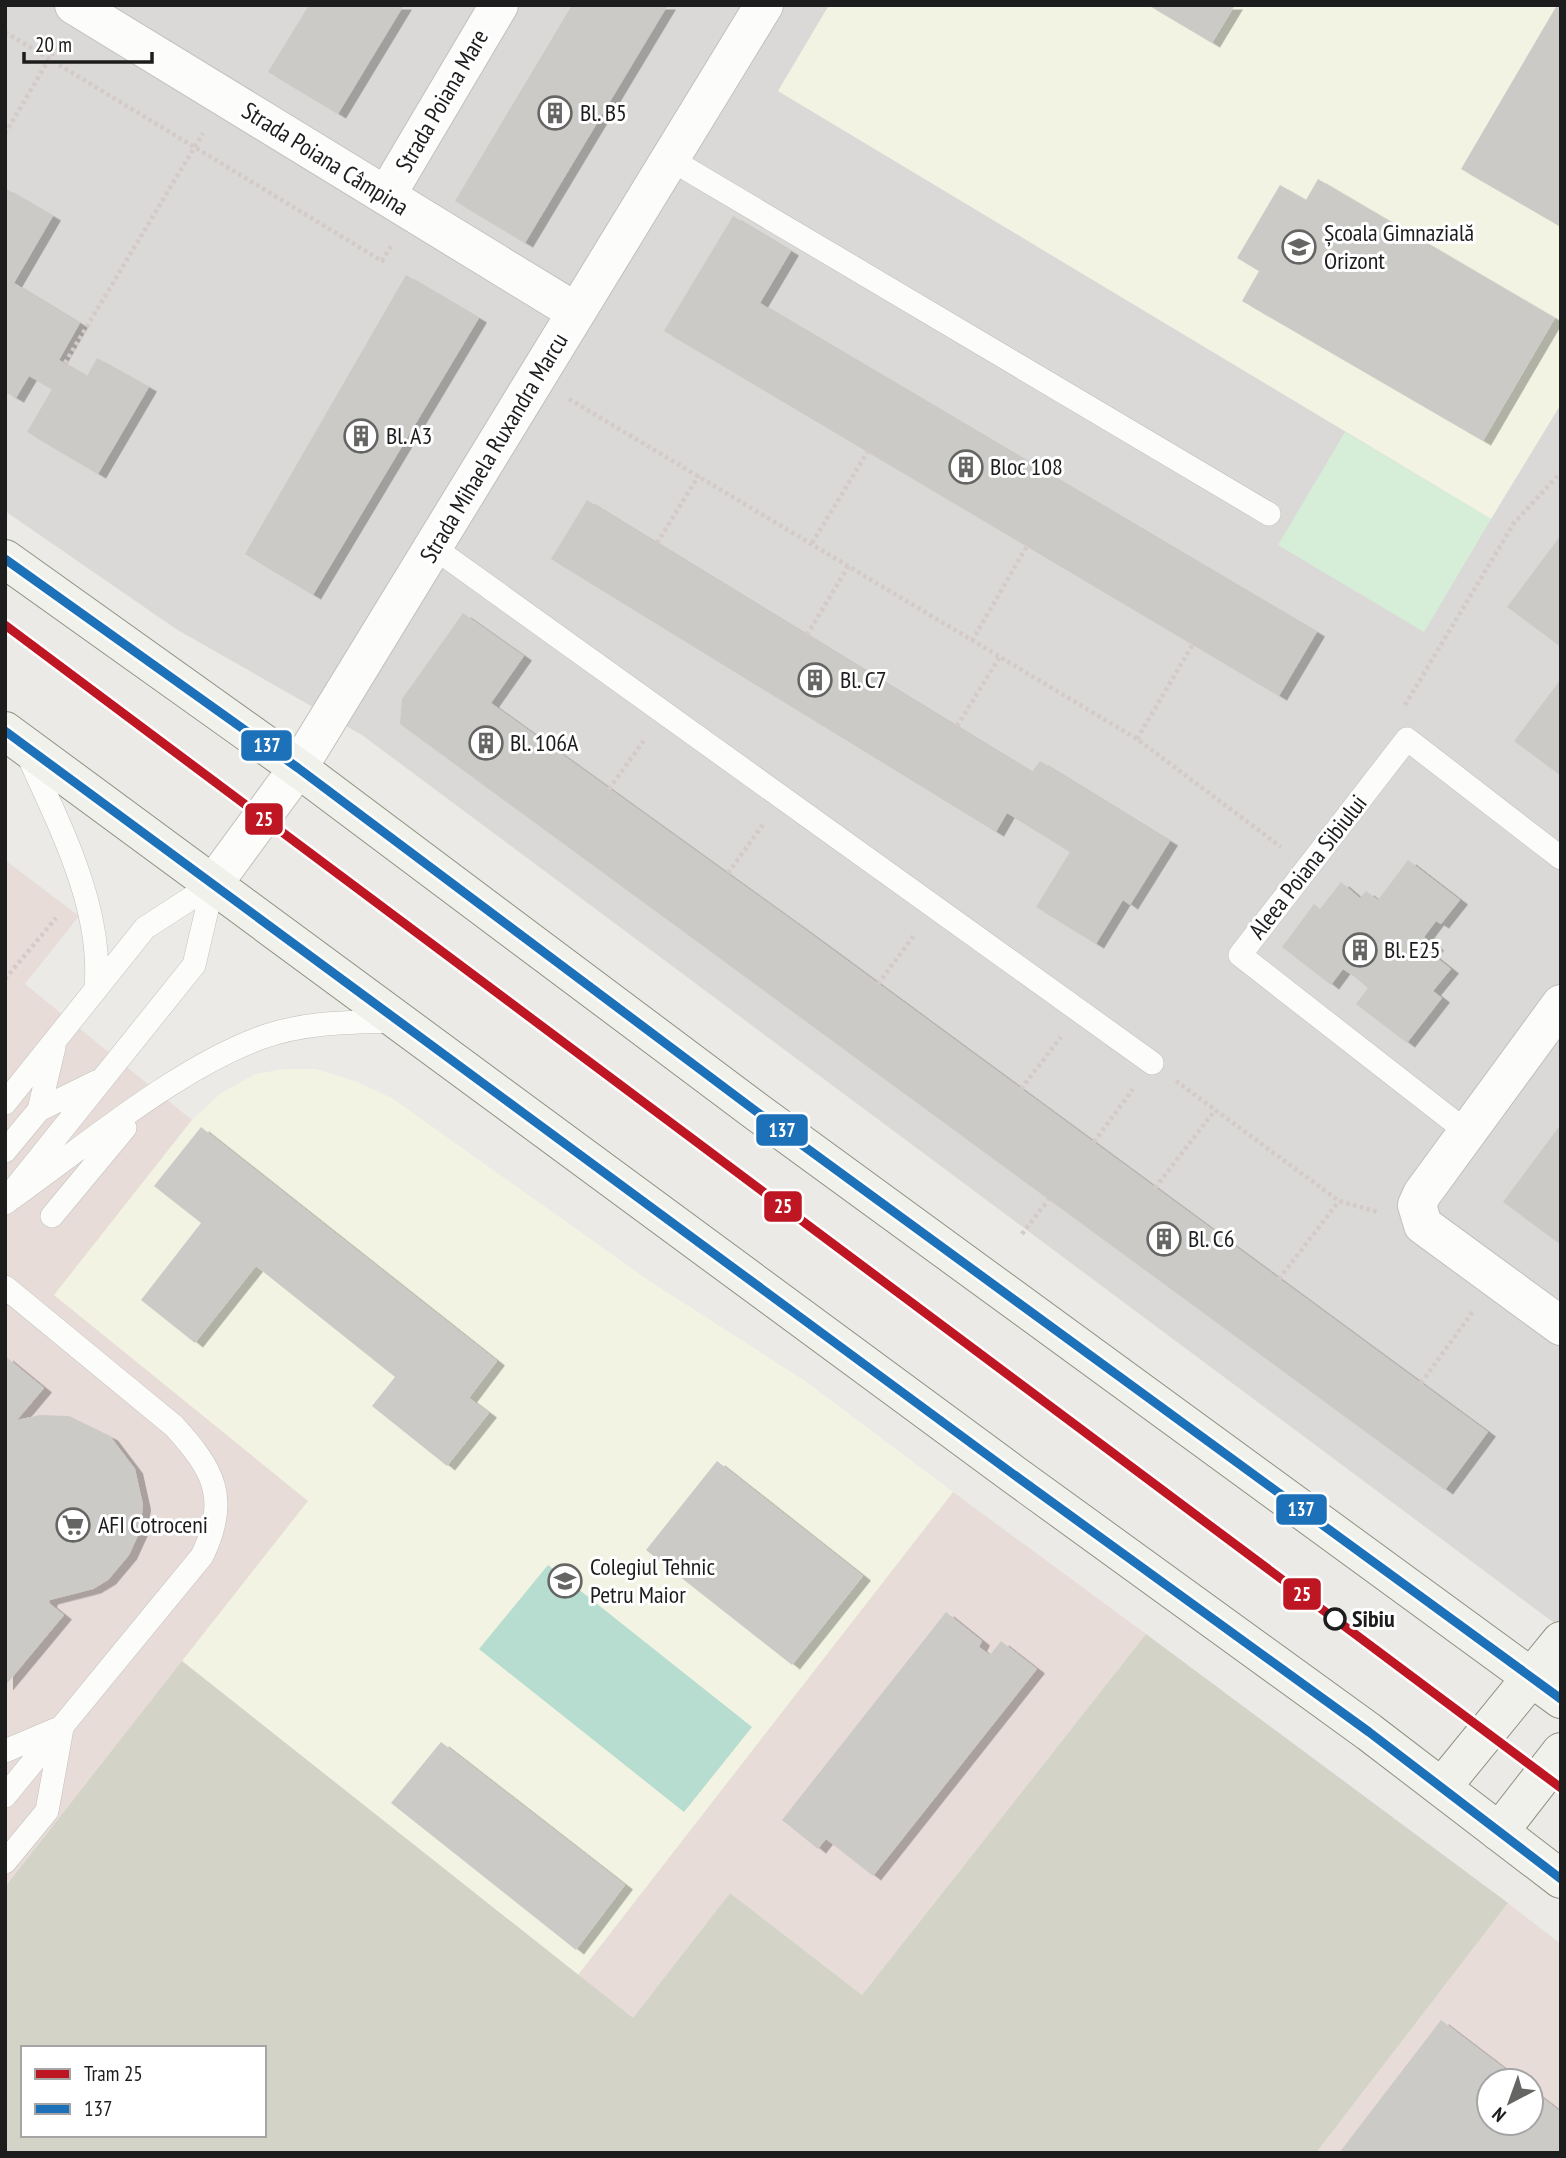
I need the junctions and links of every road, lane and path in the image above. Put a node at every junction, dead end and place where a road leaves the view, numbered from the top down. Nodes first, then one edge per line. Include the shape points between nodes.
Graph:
1 (499, 5) edge
2 (764, 5) edge
3 (77, 7) edge
4 (5, 32) edge
5 (49, 58) junction
6 (225, 97) junction
7 (5, 134) edge
8 (195, 147) junction
9 (670, 159) junction
10 (386, 196) junction
11 (394, 241) dead end
12 (576, 312) junction
13 (65, 363) dead end
14 (536, 379) junction
15 (868, 452) dead end
16 (1561, 472) edge
17 (699, 475) junction
18 (1269, 514) dead end
19 (657, 543) dead end
20 (812, 543) junction
21 (1027, 546) dead end
22 (433, 547) junction
23 (5, 559) edge
24 (849, 565) junction
25 (807, 635) dead end
26 (972, 641) junction
27 (1193, 644) dead end
28 (999, 657) junction
29 (664, 713) junction
30 (1399, 715) dead end
31 (957, 726) dead end
32 (14, 737) edge
33 (1137, 739) junction
34 (298, 768) junction
35 (609, 789) dead end
36 (782, 797) junction
37 (1561, 859) edge
38 (1308, 867) junction
39 (727, 873) dead end
40 (213, 884) junction
41 (935, 907) junction
42 (62, 909) dead end
43 (5, 979) edge
44 (878, 984) dead end
45 (96, 989) junction
46 (1561, 1004) edge
47 (1081, 1012) junction
48 (400, 1021) junction
49 (55, 1040) junction
50 (1152, 1063) junction
51 (102, 1080) junction
52 (1021, 1089) dead end
53 (5, 1103) edge
54 (145, 1104) junction
55 (39, 1110) junction
56 (1215, 1110) junction
57 (1467, 1132) junction
58 (1094, 1142) dead end
59 (5, 1152) edge
60 (1155, 1188) dead end
61 (1049, 1199) dead end
62 (1339, 1200) junction
63 (5, 1202) edge
64 (52, 1216) dead end
65 (1423, 1225) junction
66 (1021, 1234) dead end
67 (1279, 1279) dead end
68 (1497, 1279) junction
69 (5, 1287) edge
70 (1561, 1326) edge
71 (1421, 1384) dead end
72 (1561, 1641) edge
73 (1546, 1688) edge
74 (63, 1726) junction
75 (5, 1751) edge
76 (1561, 1752) edge
77 (1442, 1787) junction
78 (5, 1796) edge
79 (1499, 1832) junction
80 (5, 1862) edge
81 (1561, 1879) edge

1 - 10 street, Strada Poiana Mare
2 - 9 street, Strada Mihaela Ruxandra Marcu
3 - 5 path
3 - 6 street, Strada Poiana Câmpina
4 - 5 path
5 - 7 path
5 - 8 path
6 - 8 path
6 - 10 street, Strada Poiana Câmpina
8 - 11 path via 382,261
8 - 13 path
9 - 12 street, Strada Mihaela Ruxandra Marcu
9 - 18 lane
10 - 12 street, Strada Poiana Câmpina
12 - 14 street, Strada Mihaela Ruxandra Marcu
14 - 17 path
14 - 22 street, Strada Mihaela Ruxandra Marcu
15 - 20 path
16 - 30 path via 1514,523
17 - 19 path
17 - 20 path
20 - 24 path
21 - 26 path
22 - 29 lane
22 - 34 street, Strada Mihaela Ruxandra Marcu
23 - 34 main road
24 - 25 path
24 - 26 path
26 - 28 path
27 - 33 path
28 - 31 path
28 - 33 path
29 - 35 path
29 - 36 lane
32 - 40 main road
32 - 45 lane via 87,898 99,959
33 - 38 path
34 - 40 street, Strada Mihaela Ruxandra Marcu
34 - 73 main road via 757,1112
36 - 39 path
36 - 41 lane
37 - 38 lane, Aleea Poiana Sibiului via 1407,739
38 - 57 lane, Aleea Poiana Sibiului via 1240,955
40 - 45 lane via 145,928
40 - 48 main road
40 - 51 lane via 194,965
41 - 44 path
41 - 47 lane
42 - 43 path
45 - 49 lane
46 - 57 street
47 - 50 lane
47 - 52 path
48 - 54 lane via 317,1025 261,1038 213,1060
48 - 77 main road
49 - 53 lane
49 - 55 lane
50 - 56 path
50 - 58 path
51 - 55 lane
51 - 63 lane
54 - 63 lane
54 - 64 lane
55 - 59 lane
56 - 60 path
56 - 62 path
57 - 65 street via 1422,1194 1417,1205
61 - 66 path
62 - 65 path
62 - 67 path
65 - 68 street
68 - 70 street
68 - 71 path
69 - 74 lane via 173,1426 211,1474 218,1500 214,1531 202,1556
72 - 73 main road
73 - 77 main road
74 - 75 lane
74 - 78 lane
74 - 80 lane via 47,1811
76 - 79 main road
77 - 79 main road
79 - 81 main road

